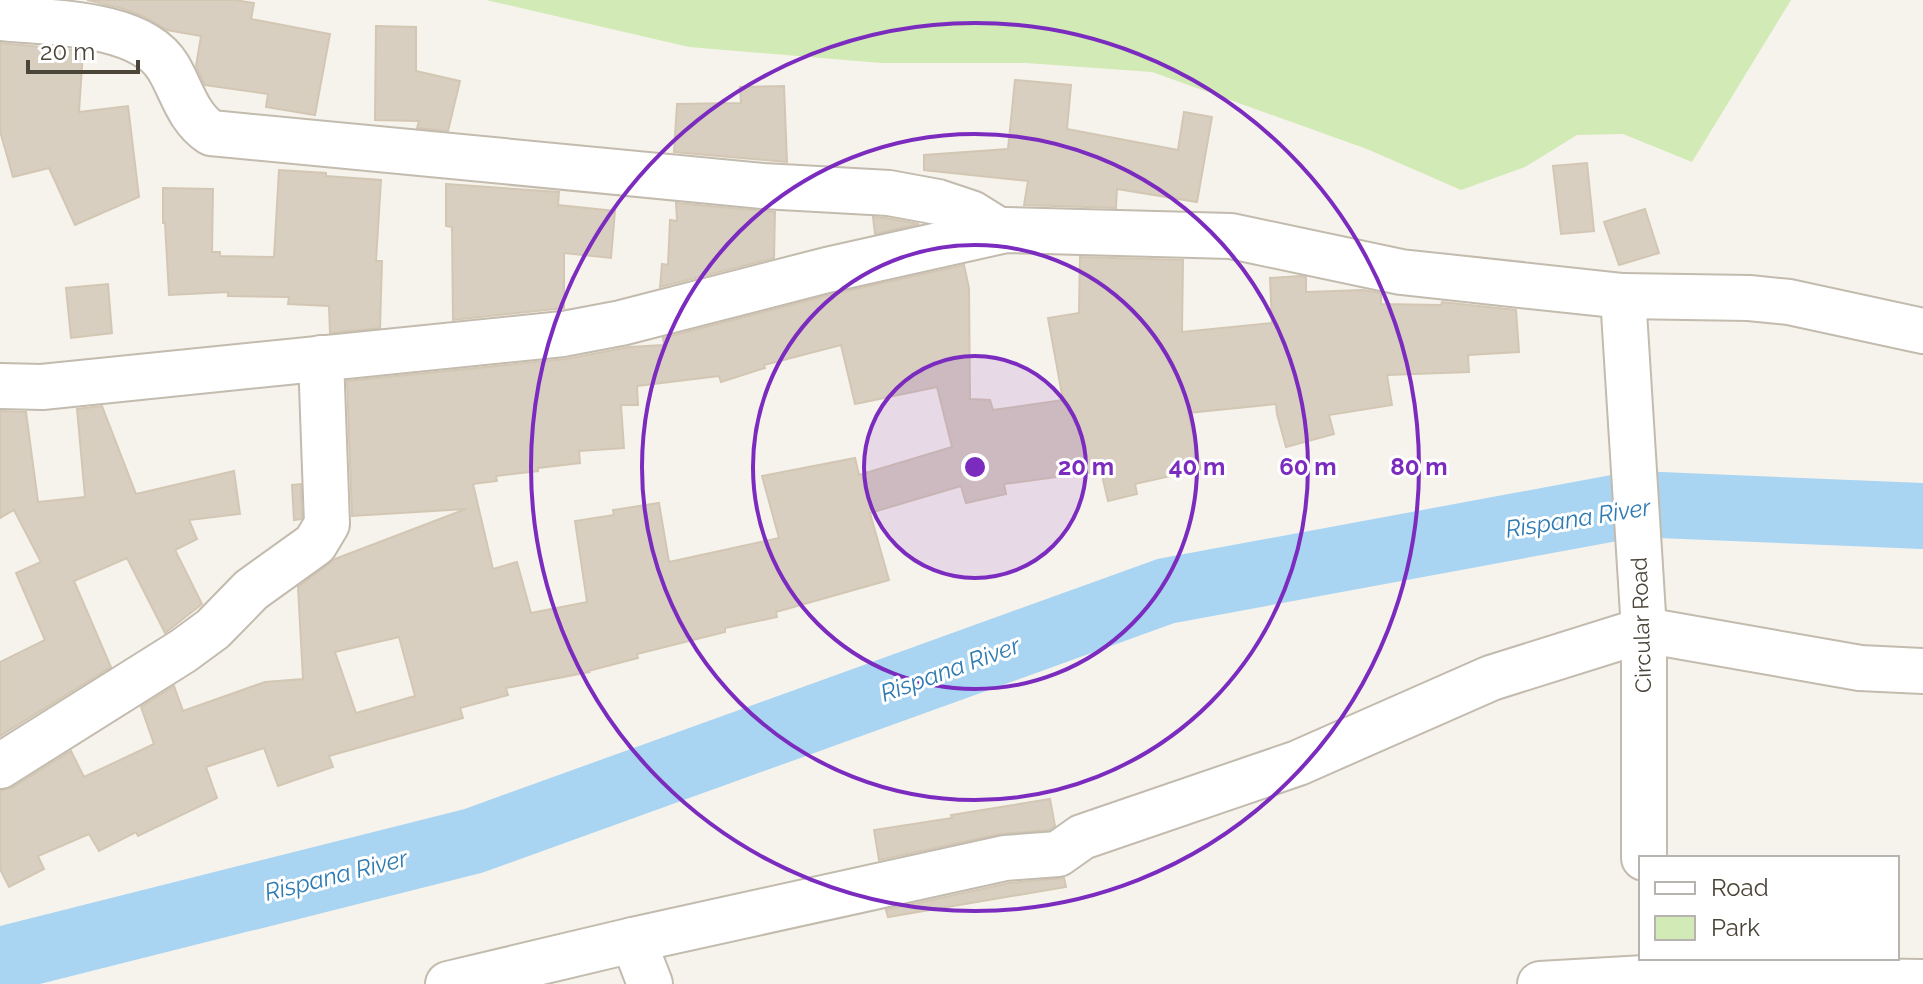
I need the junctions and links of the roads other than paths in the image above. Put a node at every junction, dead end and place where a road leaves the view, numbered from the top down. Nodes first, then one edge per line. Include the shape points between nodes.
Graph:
1 (0, 18) edge
2 (1000, 231) junction
3 (1623, 296) junction
4 (1923, 299) edge
5 (1849, 315) junction
6 (1923, 331) edge
7 (321, 358) junction
8 (0, 386) edge
9 (1644, 630) junction
10 (1923, 671) edge
11 (0, 766) edge
12 (1644, 856) edge
13 (633, 940) junction
14 (1644, 973) edge
15 (1923, 982) edge
16 (448, 984) edge
17 (650, 984) edge
18 (1540, 984) edge

1 - 2 street via 102,28 138,41 167,65 194,118 211,133 763,186 889,193 971,213
2 - 3 street via 1231,236 1401,272
2 - 7 street via 563,334
3 - 5 street via 1749,298
3 - 9 street, Circular Road
4 - 5 street
5 - 6 street
7 - 8 street via 42,387
7 - 11 street via 327,524 315,544 251,590 183,651
9 - 10 street via 1860,668
9 - 12 street, Circular Road
9 - 13 street via 1491,678 1298,763 1082,837 1058,854 1005,858
13 - 16 street
13 - 17 street
14 - 15 street
14 - 18 street

